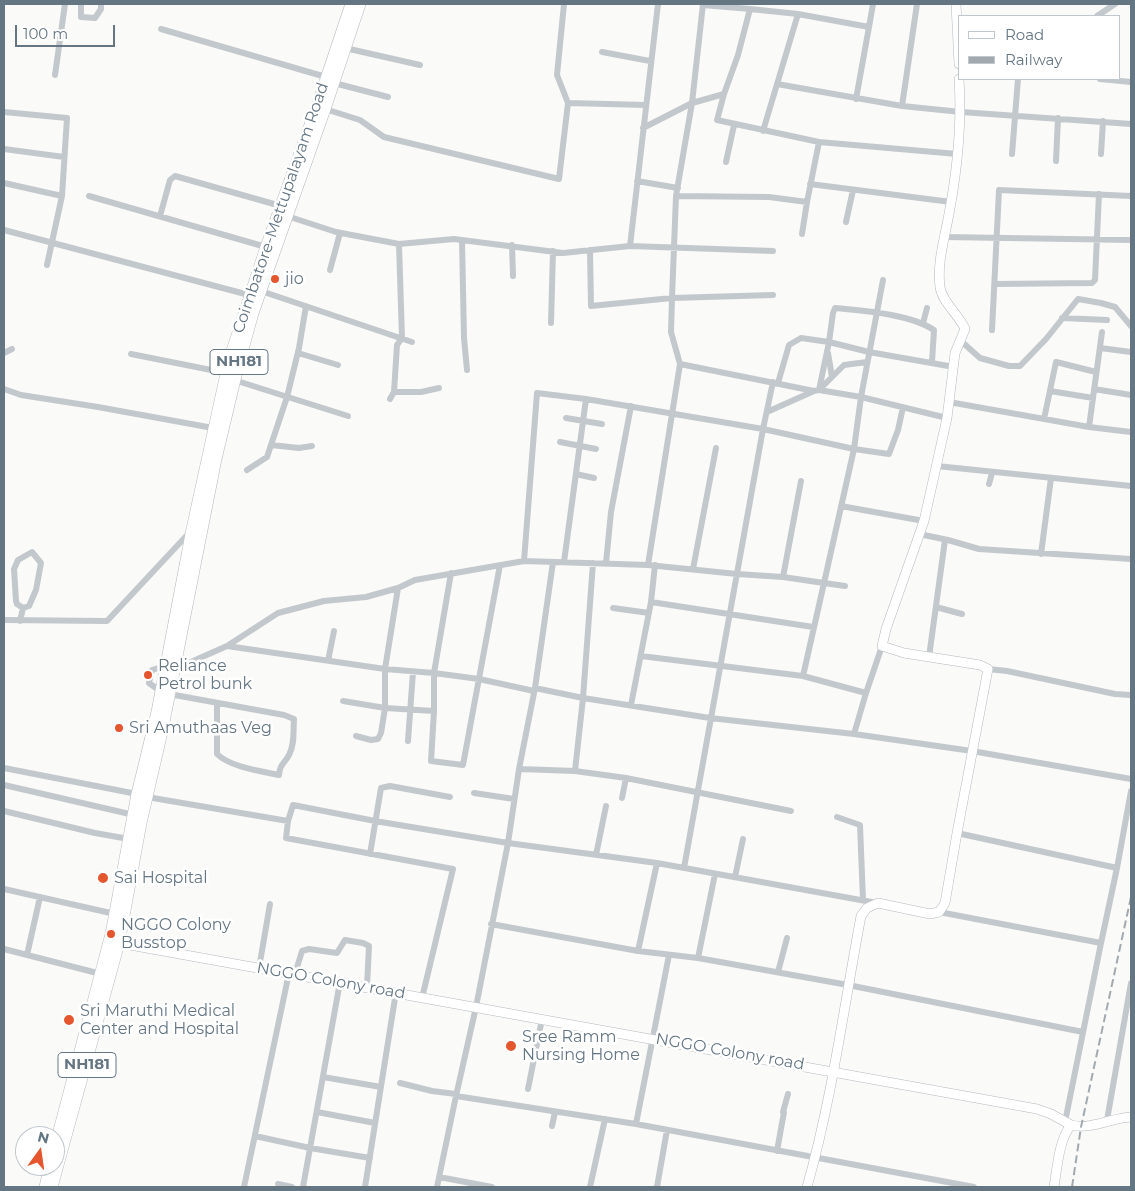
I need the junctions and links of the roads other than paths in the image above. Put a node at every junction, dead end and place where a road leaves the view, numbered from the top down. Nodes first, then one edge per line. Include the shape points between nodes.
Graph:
1 (65, 4) edge
2 (81, 4) edge
3 (101, 4) edge
4 (351, 4) edge
5 (360, 4) edge
6 (564, 4) edge
7 (658, 4) edge
8 (703, 4) edge
9 (873, 4) edge
10 (917, 4) edge
11 (956, 4) edge
12 (1115, 4) edge
13 (750, 9) junction
14 (798, 14) junction
15 (1098, 15) edge
16 (869, 27) junction
17 (161, 29) dead end
18 (958, 44) edge
19 (346, 48) junction
20 (602, 52) dead end
21 (650, 61) junction
22 (420, 65) dead end
23 (55, 75) dead end
24 (330, 80) junction
25 (960, 80) edge
26 (1018, 80) edge
27 (1110, 80) edge
28 (1131, 82) edge
29 (777, 84) junction
30 (724, 94) junction
31 (388, 97) dead end
32 (856, 99) junction
33 (568, 102) junction
34 (692, 103) junction
35 (646, 105) junction
36 (902, 106) junction
37 (325, 109) junction
38 (4, 112) edge
39 (961, 112) junction
40 (1015, 115) junction
41 (1058, 118) junction
42 (1102, 121) junction
43 (1131, 124) edge
44 (734, 125) junction
45 (643, 128) junction
46 (763, 131) junction
47 (819, 142) junction
48 (4, 149) edge
49 (957, 154) junction
50 (1012, 154) dead end
51 (1101, 154) dead end
52 (64, 157) junction
53 (1056, 161) dead end
54 (726, 162) dead end
55 (637, 181) junction
56 (4, 183) edge
57 (810, 184) junction
58 (678, 188) junction
59 (853, 190) junction
60 (1098, 194) junction
61 (62, 196) junction
62 (89, 196) dead end
63 (676, 196) junction
64 (1131, 196) edge
65 (807, 202) junction
66 (951, 202) junction
67 (281, 206) junction
68 (160, 216) junction
69 (287, 216) junction
70 (846, 222) dead end
71 (4, 230) edge
72 (340, 233) junction
73 (802, 234) dead end
74 (944, 237) junction
75 (997, 237) junction
76 (1097, 238) junction
77 (462, 240) junction
78 (1131, 240) edge
79 (53, 243) junction
80 (399, 244) junction
81 (512, 245) junction
82 (630, 246) junction
83 (675, 246) junction
84 (266, 247) junction
85 (590, 250) junction
86 (553, 251) junction
87 (773, 251) dead end
88 (47, 265) dead end
89 (330, 270) dead end
90 (513, 276) dead end
91 (883, 280) dead end
92 (995, 284) junction
93 (255, 294) junction
94 (773, 294) dead end
95 (672, 298) junction
96 (306, 306) junction
97 (926, 308) dead end
98 (876, 312) junction
99 (1062, 318) junction
100 (1107, 320) dead end
101 (551, 323) dead end
102 (923, 323) junction
103 (1131, 326) edge
104 (992, 330) dead end
105 (1102, 332) dead end
106 (402, 338) junction
107 (960, 341) junction
108 (412, 342) dead end
109 (829, 342) junction
110 (1100, 348) junction
111 (12, 349) dead end
112 (828, 349) junction
113 (869, 352) junction
114 (1131, 352) edge
115 (4, 353) edge
116 (298, 353) junction
117 (131, 354) dead end
118 (867, 362) junction
119 (932, 362) junction
120 (338, 364) dead end
121 (680, 364) junction
122 (954, 367) junction
123 (467, 370) dead end
124 (1096, 372) junction
125 (230, 377) junction
126 (832, 377) junction
127 (775, 383) junction
128 (439, 388) dead end
129 (4, 389) edge
130 (1094, 389) junction
131 (817, 390) junction
132 (1050, 391) junction
133 (394, 392) junction
134 (1131, 395) edge
135 (287, 397) junction
136 (861, 397) junction
137 (1093, 398) junction
138 (586, 399) junction
139 (390, 400) dead end
140 (949, 402) junction
141 (631, 406) junction
142 (903, 407) junction
143 (767, 412) junction
144 (673, 413) junction
145 (348, 416) dead end
146 (566, 418) dead end
147 (948, 418) junction
148 (1044, 419) junction
149 (583, 420) junction
150 (602, 424) dead end
151 (1089, 427) junction
152 (213, 428) junction
153 (763, 429) junction
154 (1131, 432) edge
155 (560, 442) dead end
156 (271, 444) junction
157 (312, 446) dead end
158 (580, 446) junction
159 (716, 448) dead end
160 (596, 449) dead end
161 (854, 449) junction
162 (937, 466) junction
163 (247, 470) dead end
164 (992, 473) junction
165 (576, 474) junction
166 (594, 478) dead end
167 (1051, 478) junction
168 (801, 481) dead end
169 (989, 484) dead end
170 (1131, 486) edge
171 (841, 506) junction
172 (924, 521) junction
173 (192, 529) junction
174 (919, 534) junction
175 (946, 540) junction
176 (194, 544) junction
177 (1041, 554) junction
178 (1131, 559) edge
179 (524, 561) junction
180 (553, 562) junction
181 (564, 562) junction
182 (593, 563) junction
183 (606, 564) junction
184 (500, 565) junction
185 (651, 565) junction
186 (693, 569) junction
187 (451, 573) junction
188 (737, 574) junction
189 (783, 577) junction
190 (824, 583) junction
191 (845, 586) dead end
192 (398, 588) junction
193 (651, 602) junction
194 (936, 607) junction
195 (23, 608) junction
196 (613, 608) dead end
197 (649, 613) junction
198 (730, 614) junction
199 (962, 614) dead end
200 (4, 620) edge
201 (20, 621) junction
202 (813, 627) junction
203 (334, 631) dead end
204 (227, 646) junction
205 (882, 646) junction
206 (641, 656) junction
207 (929, 657) junction
208 (328, 661) junction
209 (721, 666) junction
210 (169, 668) junction
211 (385, 669) junction
212 (988, 669) junction
213 (413, 672) junction
214 (434, 673) junction
215 (803, 676) junction
216 (479, 679) junction
217 (535, 689) junction
218 (165, 693) junction
219 (866, 693) junction
220 (1131, 695) edge
221 (583, 698) junction
222 (342, 701) dead end
223 (217, 703) junction
224 (631, 706) junction
225 (385, 708) junction
226 (410, 710) junction
227 (434, 711) junction
228 (710, 718) junction
229 (854, 734) junction
230 (356, 736) dead end
231 (408, 741) dead end
232 (972, 752) junction
233 (4, 768) edge
234 (519, 769) junction
235 (575, 771) junction
236 (626, 778) junction
237 (1131, 779) edge
238 (4, 785) edge
239 (1131, 791) edge
240 (697, 792) junction
241 (474, 793) dead end
242 (142, 795) junction
243 (450, 797) dead end
244 (622, 798) dead end
245 (514, 799) junction
246 (606, 806) dead end
247 (4, 811) edge
248 (791, 811) dead end
249 (134, 815) junction
250 (837, 817) dead end
251 (375, 821) junction
252 (288, 822) junction
253 (957, 834) junction
254 (129, 839) junction
255 (743, 839) dead end
256 (508, 843) junction
257 (370, 854) junction
258 (596, 855) junction
259 (657, 863) junction
260 (684, 868) junction
261 (1117, 868) junction
262 (715, 874) junction
263 (735, 877) junction
264 (4, 889) edge
265 (40, 897) junction
266 (863, 900) junction
267 (878, 903) junction
268 (270, 904) dead end
269 (939, 912) junction
270 (115, 914) junction
271 (492, 924) junction
272 (787, 938) dead end
273 (115, 942) junction
274 (1101, 943) junction
275 (4, 949) edge
276 (638, 951) junction
277 (27, 955) junction
278 (669, 955) junction
279 (698, 958) junction
280 (259, 968) junction
281 (778, 972) junction
282 (101, 974) junction
283 (292, 974) junction
284 (340, 982) junction
285 (1131, 983) edge
286 (848, 985) junction
287 (366, 987) junction
288 (396, 992) junction
289 (422, 998) junction
290 (476, 1007) junction
291 (542, 1019) junction
292 (1083, 1032) junction
293 (654, 1039) junction
294 (833, 1071) junction
295 (323, 1077) junction
296 (400, 1082) dead end
297 (381, 1087) junction
298 (528, 1089) dead end
299 (788, 1094) dead end
300 (456, 1095) junction
301 (317, 1112) junction
302 (555, 1112) junction
303 (1131, 1117) edge
304 (605, 1119) junction
305 (1107, 1120) junction
306 (375, 1123) junction
307 (1068, 1123) junction
308 (636, 1124) junction
309 (60, 1126) edge
310 (552, 1126) dead end
311 (666, 1130) junction
312 (254, 1136) junction
313 (310, 1148) junction
314 (777, 1151) junction
315 (370, 1158) junction
316 (815, 1158) junction
317 (439, 1177) junction
318 (278, 1184) dead end
319 (52, 1187) edge
320 (244, 1187) edge
321 (292, 1187) edge
322 (303, 1187) edge
323 (365, 1187) edge
324 (437, 1187) edge
325 (492, 1187) edge
326 (590, 1187) edge
327 (657, 1187) edge
328 (807, 1187) edge
329 (974, 1187) edge
330 (1054, 1187) edge

1 - 23 street
2 - 3 street via 81,17 95,18
4 - 24 highway, Coimbatore-Mettupalayam Road / NH181
5 - 19 highway, NH181
6 - 33 street via 557,75
7 - 21 street
8 - 13 street
8 - 34 street
9 - 16 street
10 - 36 street
11 - 18 street
12 - 15 street
13 - 14 street
13 - 30 street
14 - 16 street
14 - 29 street
16 - 32 street
17 - 24 street
19 - 22 street
19 - 24 highway, NH181
20 - 21 street
21 - 35 street
24 - 31 street
24 - 37 highway, NH181
24 - 67 highway, Coimbatore-Mettupalayam Road / NH181
25 - 39 street
26 - 40 street
27 - 28 street
29 - 32 street
29 - 46 street
30 - 34 street
30 - 44 street via 717,120
32 - 36 street
33 - 35 street
33 - 37 street via 558,179 384,137 360,120
34 - 45 street
34 - 58 street
35 - 45 street
36 - 39 street
37 - 69 highway, NH181
38 - 52 street via 67,118
39 - 40 street
39 - 49 street
40 - 41 street
40 - 50 street
41 - 42 street
41 - 53 street
42 - 43 street
42 - 51 street
44 - 46 street
44 - 54 street
45 - 55 street
46 - 47 street
47 - 49 street
47 - 57 street
48 - 52 street
49 - 66 street
52 - 61 street
55 - 58 street
55 - 82 street
56 - 61 street
57 - 59 street
57 - 65 street
58 - 63 street
59 - 66 street
59 - 70 street
60 - 64 street
60 - 75 street via 999,190
60 - 76 street
61 - 79 street
62 - 68 street
63 - 65 street via 769,197
63 - 83 street
65 - 73 street
66 - 74 street
67 - 68 street via 175,176 170,180
67 - 84 highway, Coimbatore-Mettupalayam Road / NH181
68 - 84 street
69 - 72 street
69 - 93 highway, NH181
71 - 79 street
72 - 80 street
72 - 89 street
74 - 75 street
74 - 107 street via 940,256 940,288 965,329
75 - 76 street
75 - 92 street
76 - 78 street
76 - 92 street via 1095,280 1092,283
77 - 80 street
77 - 81 street
77 - 123 street
79 - 88 street
79 - 93 street
80 - 106 street
81 - 86 street
81 - 90 street
82 - 83 street
82 - 85 street
83 - 87 street
83 - 95 street
84 - 93 highway, Coimbatore-Mettupalayam Road / NH181
85 - 86 street
85 - 95 street via 591,306
86 - 101 street
91 - 98 street
92 - 104 street
93 - 96 street
93 - 125 highway, NH181
94 - 95 street
95 - 121 street via 671,332
96 - 106 street
96 - 116 street
97 - 102 street
98 - 102 street
98 - 109 street via 835,308
98 - 113 street
99 - 100 street
99 - 103 street via 1078,299 1115,307
99 - 107 street via 1024,363 1016,367 980,358
102 - 119 street via 934,330
105 - 110 street
106 - 108 street
106 - 133 street via 397,345
107 - 122 street
109 - 112 street
109 - 113 street
109 - 127 street via 801,338 789,345
110 - 114 street
110 - 124 street
111 - 115 street
112 - 126 street
112 - 131 street
113 - 118 street
113 - 119 street
116 - 120 street
116 - 135 street
117 - 125 street
118 - 126 street via 844,365
118 - 136 street
119 - 122 street
121 - 127 street
121 - 144 street
122 - 140 street
124 - 130 street
124 - 132 street via 1056,362
125 - 135 street
125 - 152 highway, NH181
125 - 176 highway, NH181
126 - 131 street
127 - 131 street
127 - 143 street
128 - 133 street
129 - 152 street via 21,395
130 - 134 street
130 - 137 street
131 - 136 street
131 - 143 street
132 - 137 street
132 - 148 street
133 - 139 street
135 - 145 street
135 - 156 street
136 - 142 street
136 - 161 street
137 - 151 street
138 - 141 street
138 - 149 street
138 - 179 street via 537,392
140 - 147 street
140 - 148 street
141 - 144 street
141 - 183 street via 611,512
142 - 147 street
142 - 161 street via 889,454
143 - 153 street
144 - 153 street
144 - 185 street
146 - 149 street
147 - 162 street
148 - 151 street
149 - 150 street
149 - 158 street
151 - 154 street
152 - 173 highway, NH181
153 - 161 street
153 - 188 street
155 - 158 street
156 - 157 street via 299,448
156 - 163 street via 267,457
158 - 160 street
158 - 165 street
159 - 186 street
161 - 171 street
162 - 164 street
162 - 172 street
164 - 167 street
164 - 169 street
165 - 166 street
165 - 181 street
167 - 170 street
167 - 177 street
168 - 189 street
171 - 172 street
171 - 190 street
172 - 174 street
173 - 176 highway, NH181
173 - 201 street via 107,621
174 - 175 street
174 - 205 street
175 - 177 street via 979,550
175 - 194 street
176 - 210 highway, NH181
177 - 178 street
179 - 180 street
179 - 184 street
180 - 181 street
180 - 217 street
181 - 182 street
182 - 183 street
182 - 221 street
183 - 185 street
184 - 187 street
184 - 216 street
185 - 186 street
185 - 193 street
186 - 188 street
187 - 192 street via 415,580
187 - 214 street
188 - 189 street
188 - 198 street
189 - 190 street
190 - 191 street
190 - 202 street
192 - 204 street via 278,613
192 - 211 street
193 - 197 street
193 - 198 street
194 - 199 street
194 - 207 street
195 - 195 street via 16,601 14,569 18,560 32,552 41,563 36,590 29,606
195 - 201 street
196 - 197 street
197 - 206 street
198 - 202 street
198 - 209 street
200 - 201 street
202 - 215 street
203 - 208 street
204 - 208 street
204 - 210 street
205 - 207 street
205 - 219 street
206 - 209 street
206 - 224 street
207 - 212 street
208 - 211 street
209 - 215 street
209 - 228 street
210 - 218 highway, NH181
210 - 218 street via 152,670 149,683
211 - 213 street
211 - 225 street
212 - 220 street
212 - 232 street
213 - 214 street
213 - 226 street
214 - 216 street
214 - 227 street
215 - 219 street
216 - 217 street
216 - 227 street via 463,765 431,761
217 - 221 street
217 - 234 street
218 - 223 street
218 - 242 highway, NH181
219 - 229 street
221 - 224 street
221 - 235 street
222 - 225 street
223 - 223 street via 294,719 293,741 280,766 279,775 224,760 218,754
224 - 228 street
225 - 226 street
225 - 230 street via 378,739
226 - 227 street
226 - 231 street
228 - 229 street
228 - 240 street
229 - 232 street
232 - 237 street
232 - 253 street
233 - 242 street
234 - 235 street
234 - 245 street
235 - 236 street
236 - 240 street
236 - 244 street
238 - 249 street
239 - 261 street
240 - 248 street
240 - 260 street
241 - 245 street
242 - 249 highway, NH181
242 - 252 street
242 - 273 highway, NH181
243 - 251 street via 390,786 381,788
245 - 256 street
246 - 258 street
247 - 254 street via 95,834
249 - 254 highway, NH181
250 - 266 street via 860,825
251 - 252 street via 293,805
251 - 256 street
251 - 257 street
252 - 257 street via 286,838
253 - 261 street
253 - 269 street via 945,903
254 - 270 highway, NH181
255 - 263 street
256 - 258 street
256 - 271 street
257 - 289 street via 453,869
258 - 259 street
259 - 260 street
259 - 276 street
260 - 262 street
261 - 274 street
262 - 263 street
262 - 279 street
263 - 266 street
264 - 265 street
265 - 270 street
265 - 277 street
266 - 267 street
267 - 269 street via 930,914
267 - 286 street via 867,908 861,916
268 - 280 street
269 - 274 street
270 - 273 highway, NH181
271 - 276 street
271 - 290 street
272 - 281 street
273 - 280 street, NGGO Colony road
273 - 282 highway, NH181
273 - 319 highway, NH181
274 - 292 street
275 - 277 street
276 - 278 street
277 - 282 street
278 - 279 street
278 - 293 street
279 - 281 street
280 - 283 street, NGGO Colony road
281 - 286 street
282 - 309 highway, NH181
283 - 284 street, NGGO Colony road
283 - 287 street via 302,951 309,949 337,954 345,940 363,943 369,946
283 - 312 street
284 - 287 street, NGGO Colony road
284 - 295 street
285 - 305 street
286 - 292 street
286 - 294 street
287 - 288 street, NGGO Colony road
288 - 289 street, NGGO Colony road
288 - 297 street
289 - 290 street, NGGO Colony road
290 - 291 street, NGGO Colony road
290 - 300 street
291 - 293 street, NGGO Colony road
291 - 298 street
292 - 307 street
293 - 294 street, NGGO Colony road
293 - 308 street
294 - 307 street, NGGO Colony road via 1038,1109
294 - 316 street
295 - 297 street
295 - 301 street
296 - 300 street
297 - 306 street
299 - 314 street
300 - 302 street
300 - 317 street
301 - 306 street
301 - 313 street
302 - 304 street
302 - 310 street
303 - 305 street
304 - 308 street
304 - 326 street
305 - 307 street via 1090,1127
306 - 315 street
307 - 330 street
308 - 311 street
311 - 314 street
311 - 327 street
312 - 313 street
312 - 320 street
313 - 315 street
313 - 322 street
314 - 316 street
315 - 323 street
316 - 328 street
316 - 329 street
317 - 324 street
317 - 325 street
318 - 321 street

